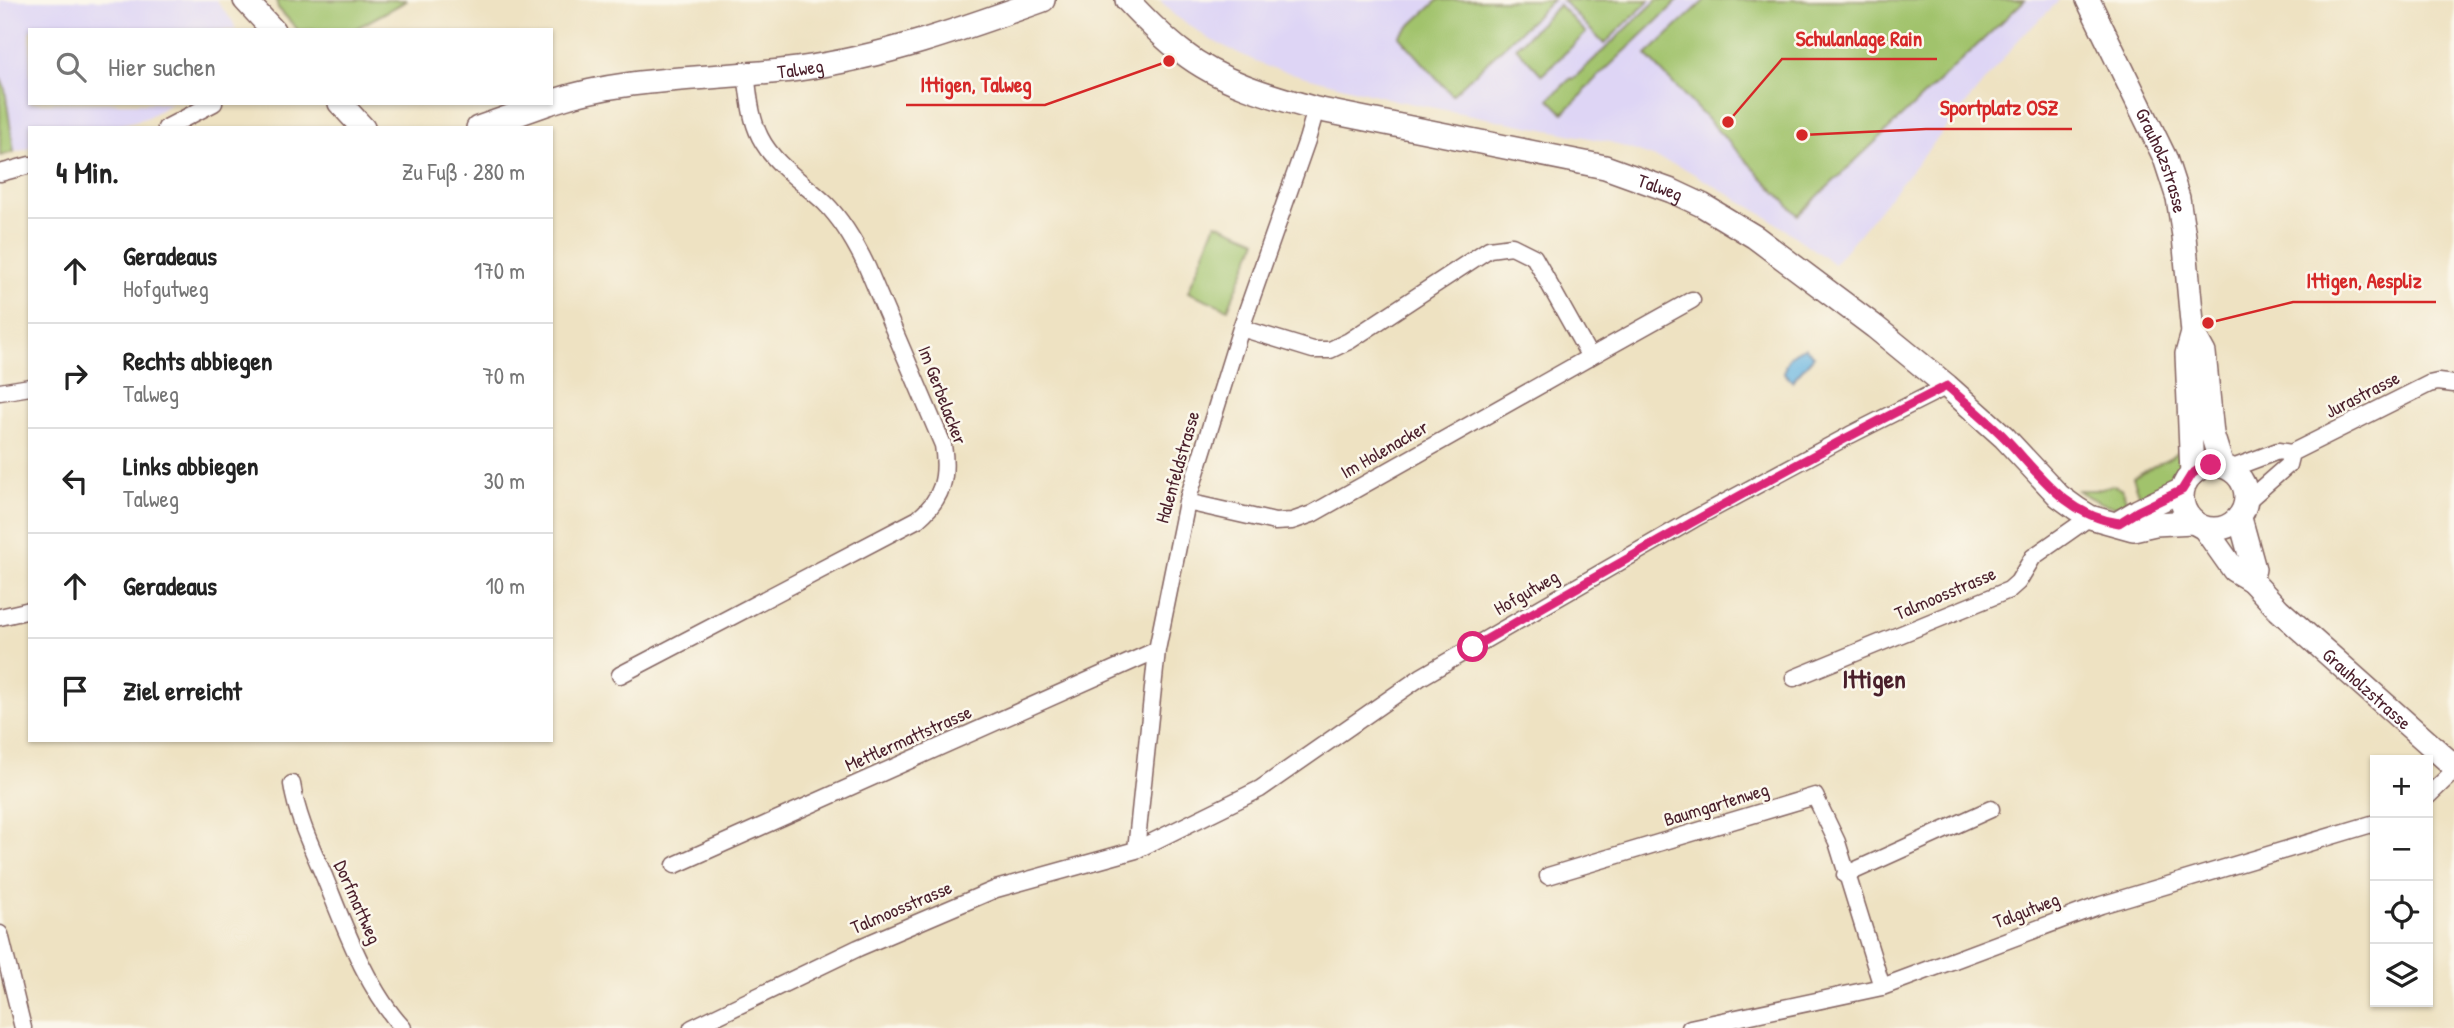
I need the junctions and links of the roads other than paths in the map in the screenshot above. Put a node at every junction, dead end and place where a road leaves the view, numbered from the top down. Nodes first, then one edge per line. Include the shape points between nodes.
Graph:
1 (1044, 0) edge
2 (1127, 0) edge
3 (2088, 0) edge
4 (248, 2) edge
5 (271, 28) edge
6 (746, 73) junction
7 (553, 102) edge
8 (210, 105) edge
9 (342, 105) edge
10 (544, 105) edge
11 (1316, 108) junction
12 (170, 126) edge
13 (361, 126) edge
14 (484, 126) edge
15 (28, 166) edge
16 (0, 173) edge
17 (1692, 300) dead end
18 (1241, 328) junction
19 (2193, 333) junction
20 (1590, 357) junction
21 (2454, 384) edge
22 (1947, 386) junction
23 (28, 387) edge
24 (0, 392) edge
25 (2291, 453) junction
26 (2226, 468) junction
27 (2187, 482) junction
28 (1187, 502) junction
29 (2243, 510) junction
30 (2090, 517) junction
31 (2119, 523) junction
32 (2199, 525) junction
33 (2251, 580) junction
34 (28, 610) edge
35 (0, 617) edge
36 (1157, 650) junction
37 (620, 675) dead end
38 (1794, 678) dead end
39 (2454, 769) edge
40 (292, 785) dead end
41 (2433, 791) edge
42 (1991, 809) dead end
43 (2370, 824) edge
44 (1136, 850) junction
45 (675, 866) dead end
46 (1845, 875) junction
47 (1548, 876) dead end
48 (0, 934) edge
49 (1882, 987) junction
50 (23, 1028) edge
51 (403, 1028) edge
52 (692, 1028) edge
53 (1690, 1028) edge

1 - 6 street, Talweg via 881,54
2 - 11 street, Talweg via 1184,54 1250,88
3 - 19 street, Grauholzstrasse via 2173,177
4 - 5 street
6 - 7 street, Talweg via 639,82
6 - 37 street, Im Gerbelacker via 761,140 835,215 867,267 943,444 943,484 918,520
8 - 12 street
9 - 13 street
10 - 14 street, Talweg
11 - 18 street, Halenfeldstrasse
11 - 22 street, Talweg via 1605,167 1672,191 1755,237
15 - 16 street
17 - 20 street, Im Holenacker
18 - 20 street via 1313,350 1330,350 1489,249 1512,246 1534,257
18 - 28 street, Halenfeldstrasse
19 - 26 street, Grauholzstrasse via 2204,353 2212,433
19 - 27 street, Grauholzstrasse via 2187,354
20 - 28 street, Im Holenacker via 1312,514 1275,522
21 - 25 street, Jurastrasse via 2429,384
22 - 30 street, Talweg via 2004,437 2059,496
22 - 44 street, Hofgutweg via 1694,519 1421,677 1260,789
23 - 24 street
25 - 26 street, Jurastrasse via 2278,451
25 - 29 street, Jurastrasse via 2288,465
26 - 27 street via 2201,468
26 - 29 street via 2242,480 2247,494
27 - 31 street
27 - 32 street via 2184,511
28 - 36 street, Halenfeldstrasse
29 - 32 street via 2230,526 2217,530
29 - 33 street via 2254,569
30 - 31 street, Talweg
30 - 38 street, Talmoosstrasse via 2033,556 2009,590
31 - 32 street, Talweg via 2133,529 2155,524
32 - 33 street, Grauholzstrasse via 2234,570
33 - 39 street, Grauholzstrasse
34 - 35 street
36 - 44 street, Halenfeldstrasse
36 - 45 street, Mettlermattstrasse
39 - 41 street
40 - 51 street, Dorfmattweg via 295,807 345,927 381,997
42 - 46 street
43 - 49 street, Talgutweg via 2101,905
44 - 52 street, Talmoosstrasse via 996,889 858,948
46 - 47 street, Baumgartenweg via 1837,842 1815,796
46 - 49 street, Baumgartenweg
48 - 50 street
49 - 53 street, Talgutweg

